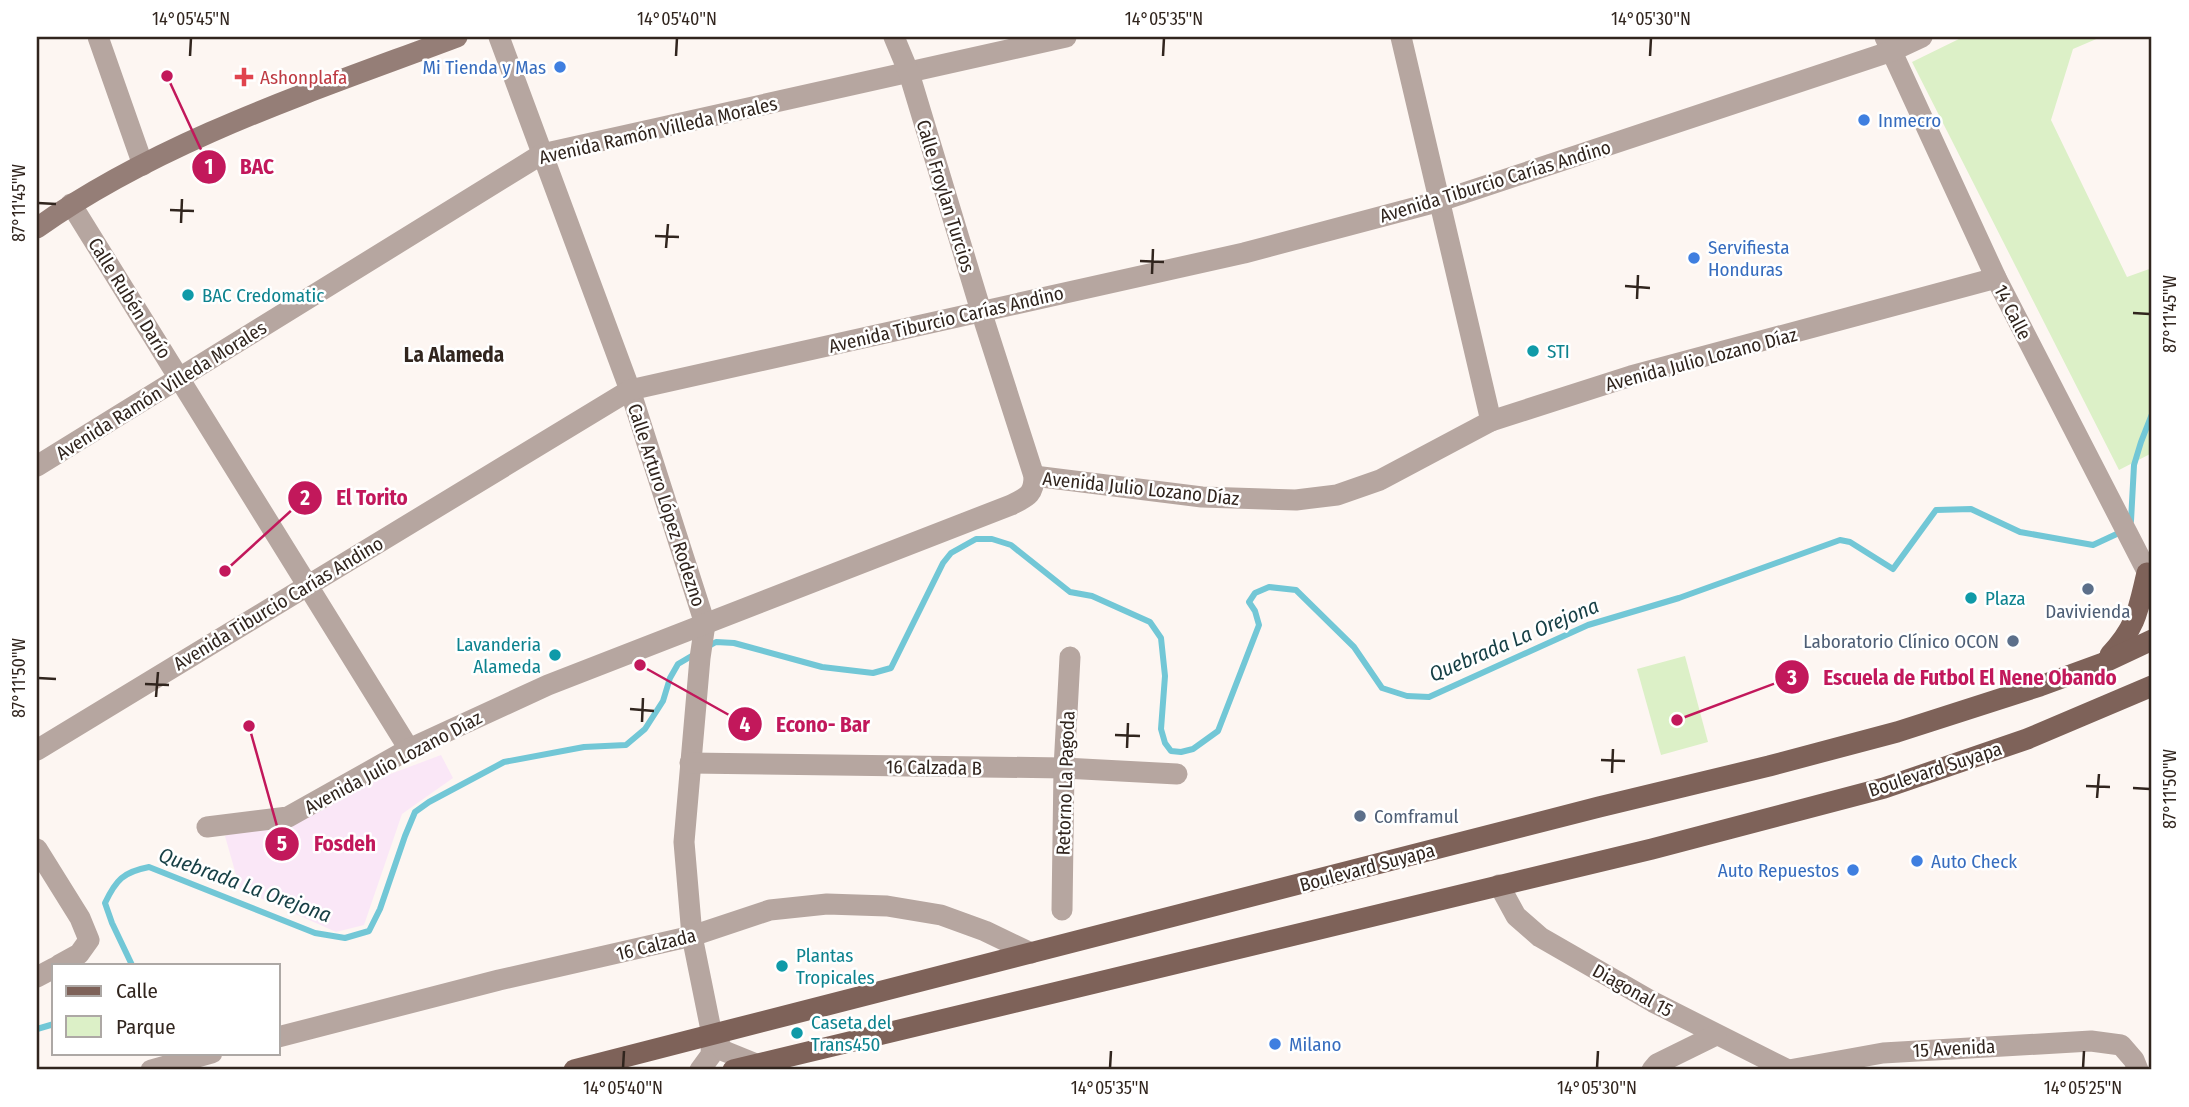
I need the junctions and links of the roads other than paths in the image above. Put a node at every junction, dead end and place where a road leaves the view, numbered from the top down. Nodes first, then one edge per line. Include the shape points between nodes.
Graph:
1 (98, 37) edge
2 (457, 37) edge
3 (499, 37) edge
4 (894, 37) edge
5 (1066, 37) edge
6 (1401, 37) edge
7 (1922, 37) edge
8 (1889, 44) edge
9 (909, 73) junction
10 (541, 154) junction
11 (143, 164) junction
12 (1440, 201) junction
13 (71, 204) junction
14 (37, 228) edge
15 (1996, 278) junction
16 (981, 311) junction
17 (180, 377) junction
18 (630, 390) junction
19 (1491, 421) junction
20 (37, 466) edge
21 (1034, 476) junction
22 (2149, 574) edge
23 (309, 584) junction
24 (2152, 640) edge
25 (702, 641) junction
26 (1070, 657) dead end
27 (2103, 663) junction
28 (2152, 686) edge
29 (409, 749) junction
30 (37, 750) edge
31 (690, 763) junction
32 (1064, 768) junction
33 (1177, 774) dead end
34 (207, 827) dead end
35 (37, 849) edge
36 (1499, 885) junction
37 (1062, 910) dead end
38 (692, 936) junction
39 (1031, 953) junction
40 (61, 964) edge
41 (712, 1035) junction
42 (1716, 1035) junction
43 (280, 1036) edge
44 (207, 1054) edge
45 (756, 1064) junction
46 (151, 1070) edge
47 (574, 1070) edge
48 (701, 1070) edge
49 (733, 1070) edge
50 (1652, 1070) edge
51 (1788, 1070) edge
52 (2138, 1070) edge

1 - 11 street
2 - 11 street via 267,109
3 - 10 street, Calle Arturo López Rodezno
4 - 9 street, Calle Froylan Turcios
5 - 9 street, Avenida Ramón Villeda Morales
6 - 12 street
7 - 8 street, Avenida Tiburcio Carías Andino
8 - 12 street, Avenida Tiburcio Carías Andino
8 - 15 street, 14 Calle
9 - 10 street, Avenida Ramón Villeda Morales
9 - 16 street, Calle Froylan Turcios
10 - 17 street, Avenida Ramón Villeda Morales
10 - 18 street, Calle Arturo López Rodezno
11 - 13 street
12 - 16 street, Avenida Tiburcio Carías Andino via 1244,253
12 - 19 street
13 - 14 street
13 - 17 street, Calle Rubén Darío
15 - 19 street, Avenida Julio Lozano Díaz via 1631,376
15 - 22 street, 14 Calle
16 - 18 street, Avenida Tiburcio Carías Andino
16 - 21 street, Calle Froylan Turcios
17 - 20 street, Avenida Ramón Villeda Morales
17 - 23 street, Calle Rubén Darío
18 - 23 street, Avenida Tiburcio Carías Andino
18 - 25 street, Calle Arturo López Rodezno
19 - 21 street, Avenida Julio Lozano Díaz via 1380,480 1337,495 1296,500 1202,497
21 - 25 street, Avenida Julio Lozano Díaz via 1034,488 1012,505
22 - 27 main road via 2134,623
23 - 29 street, Calle Rubén Darío
23 - 30 street, Avenida Tiburcio Carías Andino
24 - 27 main road, Boulevard Suyapa
25 - 29 street, Avenida Julio Lozano Díaz via 548,685
25 - 31 street, Calle Arturo López Rodezno
26 - 32 street, Retorno La Pagoda
27 - 39 main road, Boulevard Suyapa via 1897,732
28 - 36 main road, Boulevard Suyapa via 2027,739 1884,788
29 - 34 street, Avenida Julio Lozano Díaz via 288,817
31 - 32 street, 16 Calzada B
31 - 38 street, Calle Arturo López Rodezno via 684,842
32 - 33 street, 16 Calzada B
32 - 37 street, Retorno La Pagoda
35 - 40 street via 89,940 79,954
36 - 42 street, Diagonal 15 via 1516,916 1540,937
36 - 45 main road, Boulevard Suyapa
38 - 39 street, 16 Calzada via 770,910 827,904 887,906 941,915
38 - 41 street, Calle Arturo López Rodezno
38 - 43 street, 16 Calzada
39 - 41 main road, Boulevard Suyapa
41 - 45 street via 724,1051
41 - 47 main road, Boulevard Suyapa
41 - 48 street, Calle Arturo López Rodezno via 711,1055
42 - 50 street
42 - 51 street, Diagonal 15
44 - 46 street
45 - 49 main road, Boulevard Suyapa
51 - 52 street, 15 Avenida via 1883,1052 2091,1041 2121,1045

